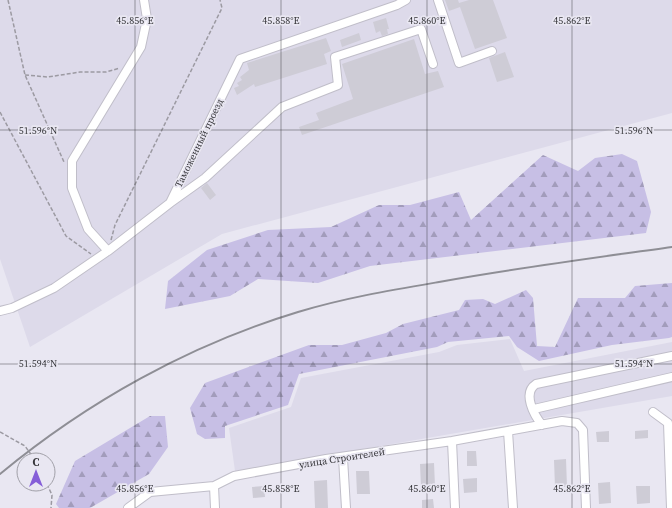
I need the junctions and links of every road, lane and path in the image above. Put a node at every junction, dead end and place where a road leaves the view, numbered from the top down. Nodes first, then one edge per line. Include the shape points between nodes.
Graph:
1 (8, 0) edge
2 (144, 0) edge
3 (220, 0) edge
4 (406, 0) edge
5 (438, 0) edge
6 (492, 51) dead end
7 (433, 64) dead end
8 (129, 65) junction
9 (25, 75) junction
10 (0, 112) edge
11 (72, 172) junction
12 (170, 202) junction
13 (108, 251) junction
14 (96, 258) junction
15 (0, 311) edge
16 (672, 356) edge
17 (672, 377) edge
18 (534, 409) junction
19 (653, 412) dead end
20 (542, 424) junction
21 (508, 431) junction
22 (0, 432) edge
23 (452, 441) junction
24 (29, 452) edge
25 (343, 458) junction
26 (214, 486) junction
27 (51, 492) edge
28 (51, 508) edge
29 (128, 508) edge
30 (215, 508) edge
31 (346, 508) edge
32 (455, 508) edge
33 (512, 508) edge
34 (586, 508) edge
35 (671, 508) edge

1 - 9 path
2 - 8 street via 147,19 141,47
3 - 13 path via 222,8 115,225
4 - 12 street, Таможенный проезд via 240,59
5 - 6 street via 459,63
7 - 12 street via 421,29 335,57 338,85 282,107 206,178
8 - 9 path via 106,72 80,72 48,77
8 - 11 street via 72,161
9 - 11 path via 62,159
10 - 14 path via 66,236
11 - 13 street via 72,188 88,229
12 - 13 street, Таможенный проезд
13 - 14 street, Таможенный проезд
14 - 15 street, Таможенный проезд via 54,288
16 - 18 street via 536,384 529,392
17 - 18 street
18 - 20 street
19 - 35 street via 668,423
20 - 21 street, улица Строителей
20 - 34 street, улица Строителей via 577,422 583,430
21 - 23 street, улица Строителей
21 - 33 street
22 - 24 path via 25,446
23 - 25 street, улица Строителей
23 - 32 street
25 - 26 street, улица Строителей via 234,476
25 - 31 street
26 - 29 street, улица Строителей via 150,492
26 - 30 street
27 - 28 path

